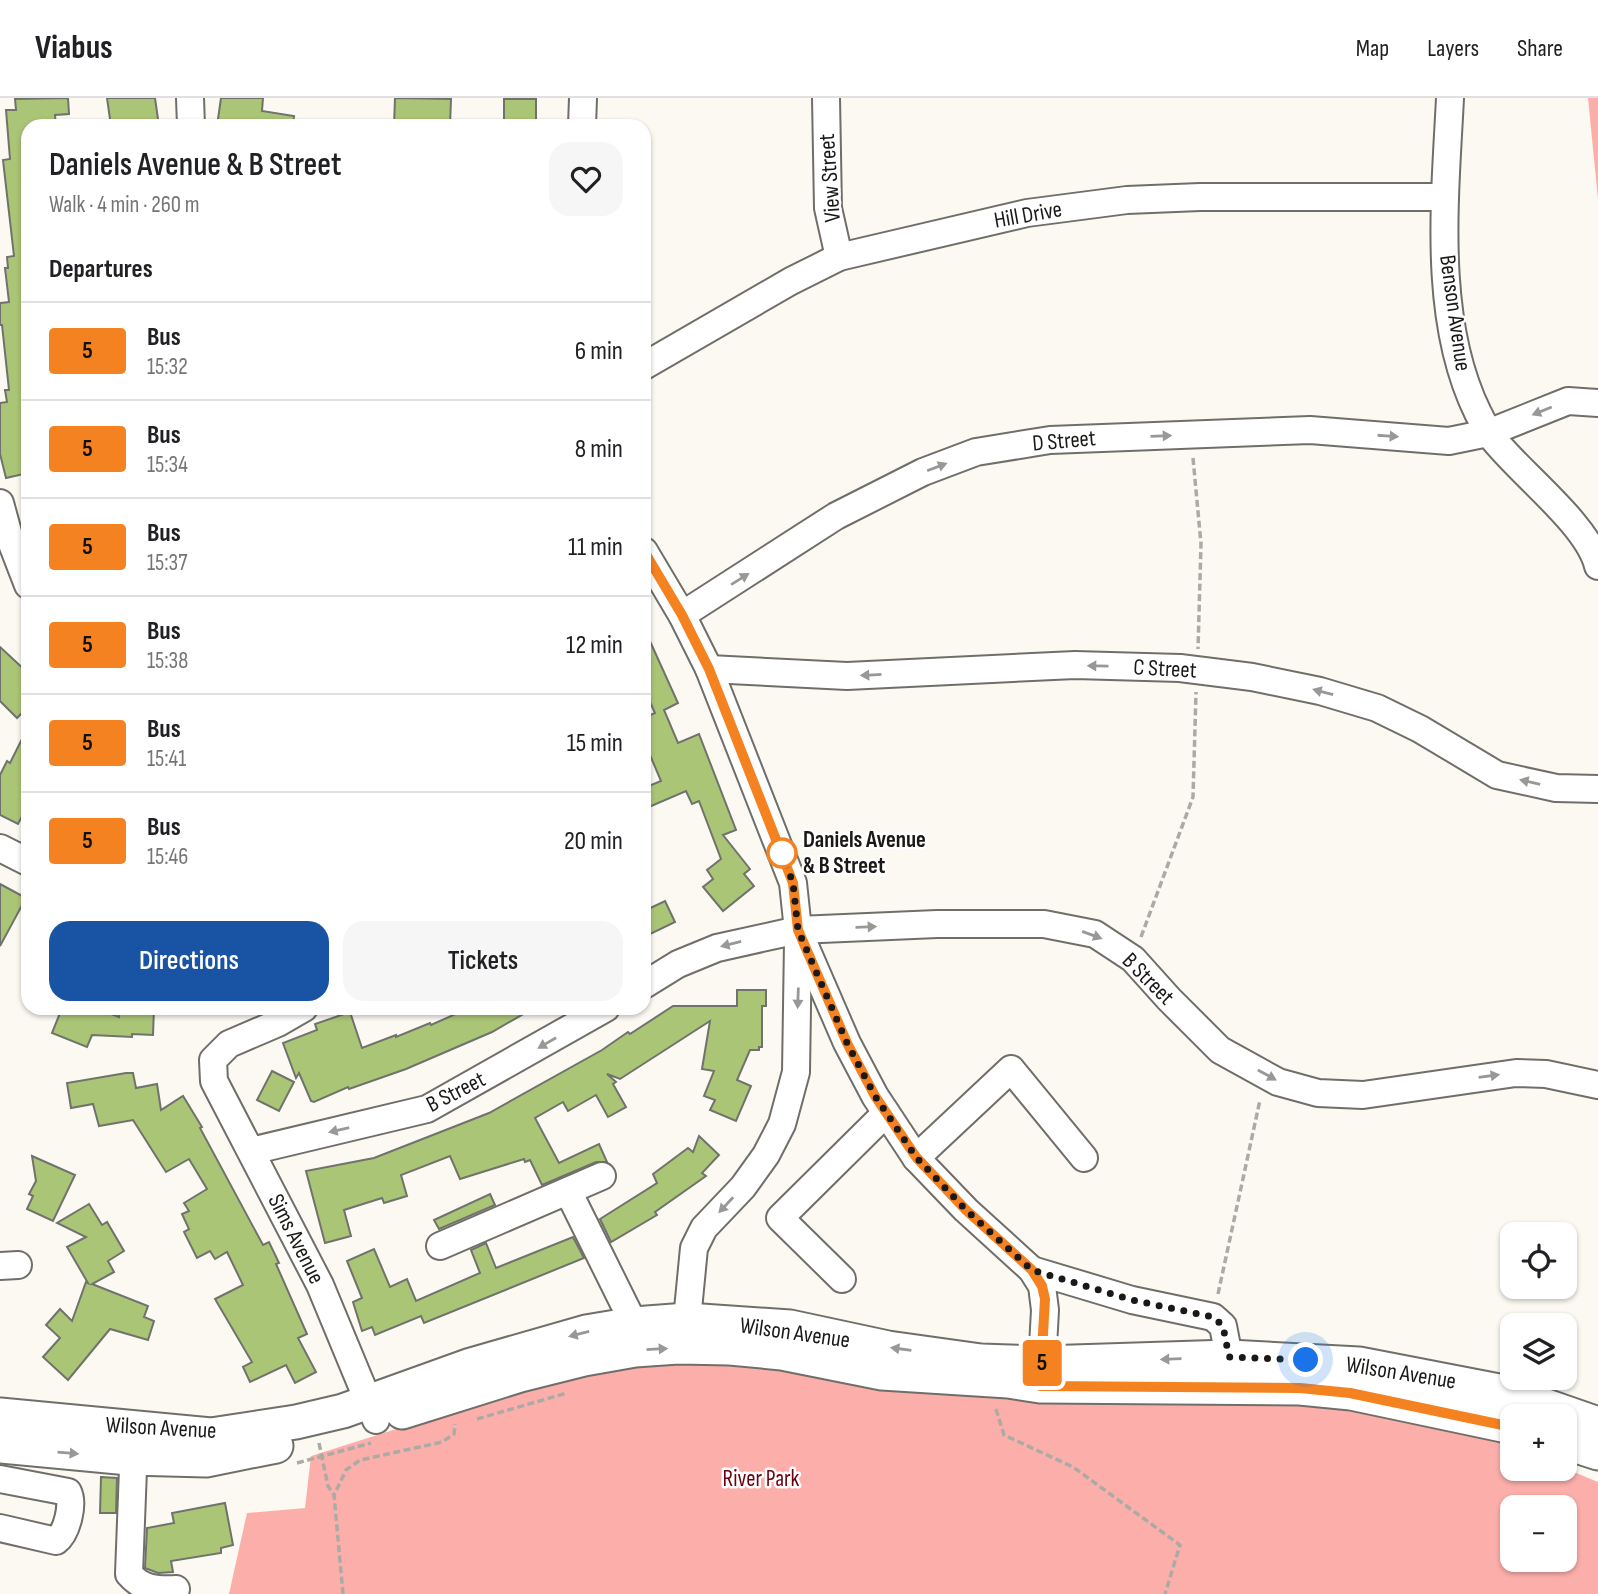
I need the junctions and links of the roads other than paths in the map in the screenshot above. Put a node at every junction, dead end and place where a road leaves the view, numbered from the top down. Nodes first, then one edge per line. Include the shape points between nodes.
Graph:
1 (190, 98) edge
2 (583, 98) edge
3 (826, 98) edge
4 (1450, 98) edge
5 (191, 119) edge
6 (582, 119) edge
7 (1445, 197) junction
8 (839, 257) junction
9 (651, 362) edge
10 (1598, 403) edge
11 (1489, 433) junction
12 (0, 503) edge
13 (651, 563) edge
14 (1598, 566) edge
15 (21, 567) edge
16 (682, 615) junction
17 (709, 669) junction
18 (1598, 789) edge
19 (0, 848) edge
20 (21, 858) edge
21 (798, 930) junction
22 (651, 981) edge
23 (289, 1015) edge
24 (594, 1015) edge
25 (1598, 1085) edge
26 (886, 1113) junction
27 (251, 1151) junction
28 (916, 1157) junction
29 (1084, 1158) dead end
30 (603, 1176) dead end
31 (568, 1191) junction
32 (440, 1246) dead end
33 (1032, 1270) junction
34 (842, 1279) dead end
35 (687, 1320) junction
36 (634, 1324) junction
37 (1229, 1357) junction
38 (1041, 1374) junction
39 (373, 1411) junction
40 (0, 1415) edge
41 (1500, 1424) edge
42 (1598, 1424) edge
43 (0, 1446) edge
44 (1577, 1446) edge
45 (1598, 1453) edge
46 (129, 1458) junction
47 (0, 1479) edge
48 (0, 1528) edge
49 (176, 1589) dead end

1 - 5 street
2 - 6 street
3 - 8 street, View Street via 828,208
4 - 7 street, Benson Avenue
7 - 8 street, Hill Drive via 1127,200 1027,213
7 - 11 street, Benson Avenue via 1446,285 1456,348 1465,386
8 - 9 street, Hill Drive
10 -> 11 street, D Street via 1568,401
11 - 14 street, Benson Avenue via 1565,514 1596,556
16 -> 11 street, D Street via 836,516 923,472 976,452 1050,440 1310,430 1449,441
12 - 15 street
13 - 16 street
16 - 17 street
18 -> 17 street, C Street via 1556,788 1497,775 1377,708 1252,677 1075,665 847,676
17 - 21 street via 793,883
19 - 20 street
21 -> 22 street, B Street via 718,948
21 -> 25 street, B Street via 1044,924 1095,934 1133,959 1220,1050 1278,1082 1318,1093 1375,1094 1516,1073
21 - 26 street via 847,1043
21 -> 35 street via 796,1072 782,1124 766,1155 704,1228 694,1248
23 - 27 street, Sims Avenue via 229,1044 213,1060 214,1081
24 -> 27 street, B Street via 427,1109
26 - 28 street
26 - 34 street via 780,1219
27 - 39 street, Sims Avenue via 320,1285
28 - 29 street via 1011,1069
28 - 33 street
30 - 31 street
31 - 32 street
31 - 36 street
33 - 37 street via 1132,1300 1213,1317 1223,1326
33 - 38 street via 1045,1299
35 - 36 main road, Wilson Avenue
38 -> 35 main road, Wilson Avenue via 790,1327
36 -> 39 main road, Wilson Avenue via 519,1350
37 -> 38 main road, Wilson Avenue
37 - 42 main road, Wilson Avenue via 1359,1364 1422,1375 1508,1393
39 -> 38 main road, Wilson Avenue via 584,1359 667,1348 769,1351 882,1373 1008,1381
38 - 41 main road, Wilson Avenue via 1350,1393
39 - 40 main road, Wilson Avenue via 342,1411 211,1435
39 - 46 main road, Wilson Avenue via 318,1438 206,1460
43 -> 46 main road, Wilson Avenue
44 - 45 main road
46 - 49 street via 129,1574 139,1585
47 - 48 street via 68,1492 72,1499 62,1536 56,1541

